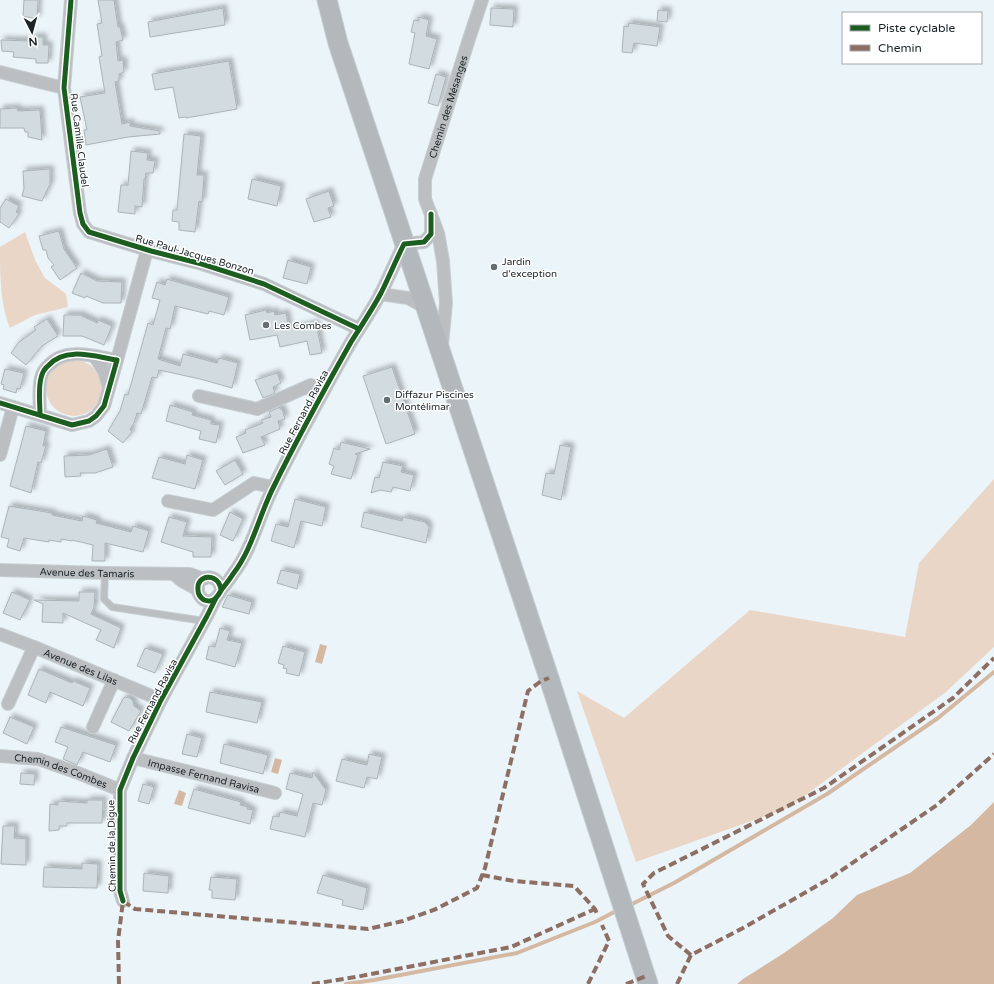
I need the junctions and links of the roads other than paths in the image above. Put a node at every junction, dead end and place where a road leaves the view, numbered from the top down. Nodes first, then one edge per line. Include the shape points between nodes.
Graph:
1 (71, 0) edge
2 (327, 0) edge
3 (482, 0) edge
4 (0, 72) edge
5 (64, 88) junction
6 (430, 214) junction
7 (89, 232) joint
8 (404, 244) junction
9 (147, 250) junction
10 (380, 294) junction
11 (426, 308) junction
12 (359, 328) junction
13 (441, 352) junction
14 (95, 356) junction
15 (117, 360) junction
16 (109, 388) junction
17 (324, 390) junction
18 (199, 396) dead end
19 (0, 403) edge
20 (13, 408) junction
21 (40, 415) junction
22 (0, 455) edge
23 (273, 487) junction
24 (168, 501) dead end
25 (0, 570) edge
26 (236, 571) junction
27 (105, 573) junction
28 (174, 574) junction
29 (209, 578) junction
30 (209, 595) junction
31 (206, 619) junction
32 (0, 634) edge
33 (34, 647) junction
34 (114, 680) junction
35 (161, 700) junction
36 (8, 704) dead end
37 (93, 727) dead end
38 (0, 756) edge
39 (133, 758) junction
40 (120, 790) junction
41 (274, 793) dead end
42 (123, 901) dead end
43 (648, 984) edge

1 - 5 street, Rue Camille Claudel
2 - 8 main road via 338,43
3 - 6 street, Chemin des Mésanges via 425,179 425,199
4 - 5 street
5 - 7 street, Rue Camille Claudel via 80,213
6 - 8 street, Chemin des Mésanges via 431,234 424,242
6 - 13 street, Chemin des Mésanges via 438,234 443,261 446,303
7 - 9 street, Rue Paul-Jacques Bonzon
8 - 10 street, Rue Fernand Ravisa
8 - 11 main road
9 - 12 street, Rue Paul-Jacques Bonzon via 264,284
9 - 15 street
10 - 11 street via 408,298
10 - 12 street, Rue Fernand Ravisa
11 - 13 main road
12 - 17 street, Rue Fernand Ravisa
13 - 43 main road
14 - 15 street
14 - 16 street via 104,371
14 - 21 street via 66,355 51,362 41,376
15 - 16 street
16 - 21 street via 102,410 89,421 72,425
17 - 18 street via 311,385 257,409
17 - 23 street, Rue Fernand Ravisa
19 - 20 street
20 - 21 street
20 - 22 street
23 - 24 street via 254,484 212,510
23 - 26 street, Rue Fernand Ravisa via 245,556
25 - 27 street, Avenue des Tamaris
26 - 29 street
26 - 30 street, Rue Fernand Ravisa
27 - 28 street, Avenue des Tamaris
27 - 31 lane via 104,598 112,607
28 - 29 street, Avenue des Tamaris
28 - 30 street
29 - 30 street via 200,582
29 - 30 street via 219,583
30 - 31 street
31 - 35 street, Rue Fernand Ravisa
32 - 33 street, Avenue des Lilas
33 - 34 street, Avenue des Lilas
33 - 36 street
34 - 35 street, Avenue des Lilas
34 - 37 street
35 - 39 street, Rue Fernand Ravisa
38 - 40 street, Chemin des Combes via 38,759
39 - 40 street, Rue Fernand Ravisa
39 - 41 street, Impasse Fernand Ravisa
40 - 42 street, Chemin de la Digue via 120,891

